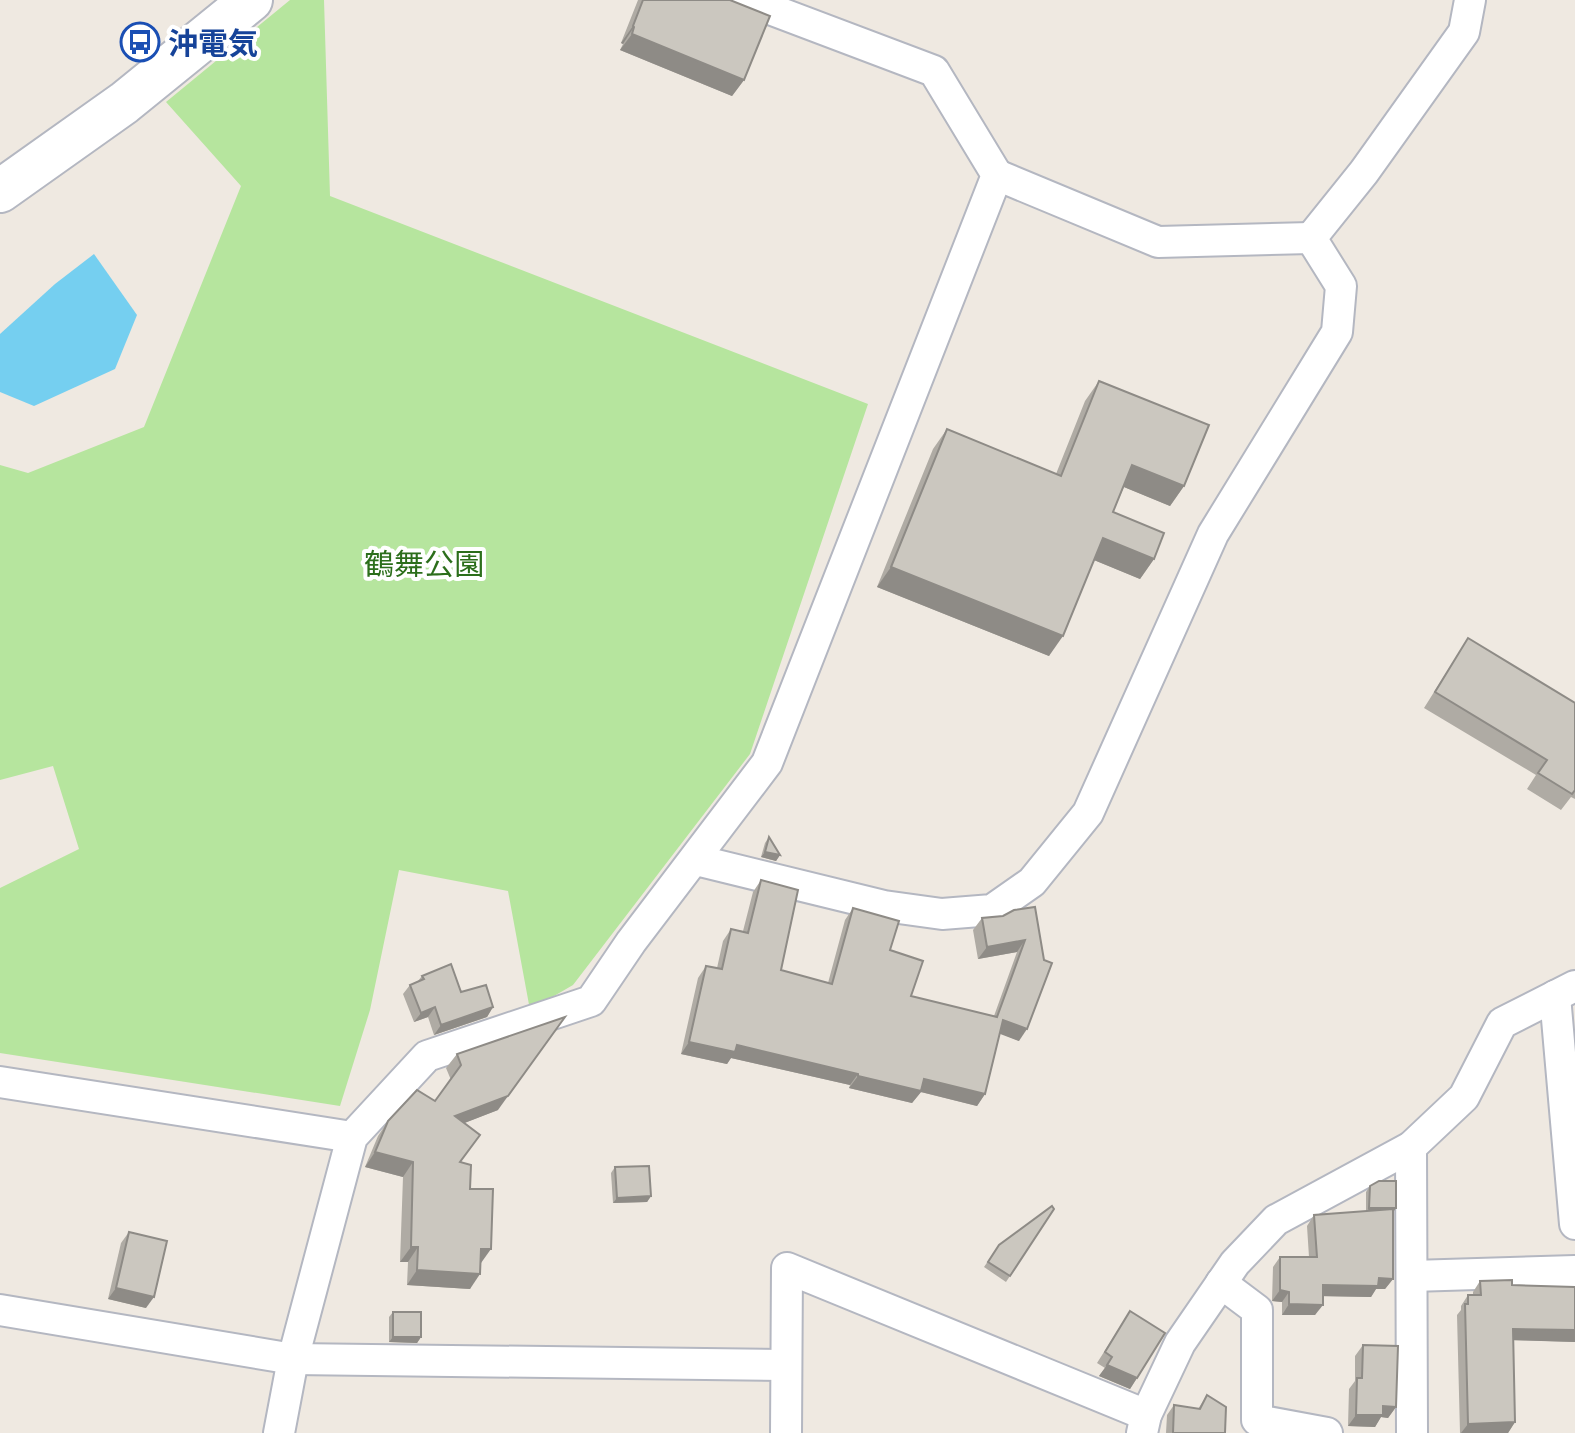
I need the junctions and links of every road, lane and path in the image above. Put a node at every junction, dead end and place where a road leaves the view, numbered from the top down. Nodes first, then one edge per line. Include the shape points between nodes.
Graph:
1 (251, 0) edge
2 (746, 0) edge
3 (1470, 0) edge
4 (997, 175) junction
5 (0, 191) edge
6 (1311, 238) junction
7 (696, 860) junction
8 (1565, 991) edge
9 (0, 1082) edge
10 (352, 1137) junction
11 (1411, 1147) junction
12 (1575, 1224) edge
13 (1575, 1271) edge
14 (1412, 1276) junction
15 (1221, 1283) junction
16 (0, 1310) edge
17 (293, 1359) junction
18 (786, 1365) junction
19 (1144, 1424) edge
20 (279, 1433) edge
21 (786, 1433) edge
22 (1327, 1433) edge
23 (1412, 1433) edge

1 - 5 street via 124,103
2 - 4 street via 934,71
3 - 6 street via 1464,32
4 - 6 street via 1158,242
4 - 7 street via 767,763
6 - 7 street via 1341,286 1337,332 1213,534 1088,813 1032,882 992,910 942,914 884,906
7 - 10 street via 591,1001 427,1056
8 - 11 street via 1502,1023 1464,1097
8 - 12 street
9 - 10 street
10 - 17 street
11 - 14 street
11 - 15 street via 1276,1220
13 - 14 street
14 - 23 street
15 - 19 street via 1180,1343
15 - 22 street via 1257,1310 1257,1420
16 - 17 street
17 - 18 street
17 - 20 street
18 - 19 street via 787,1268
18 - 21 street

